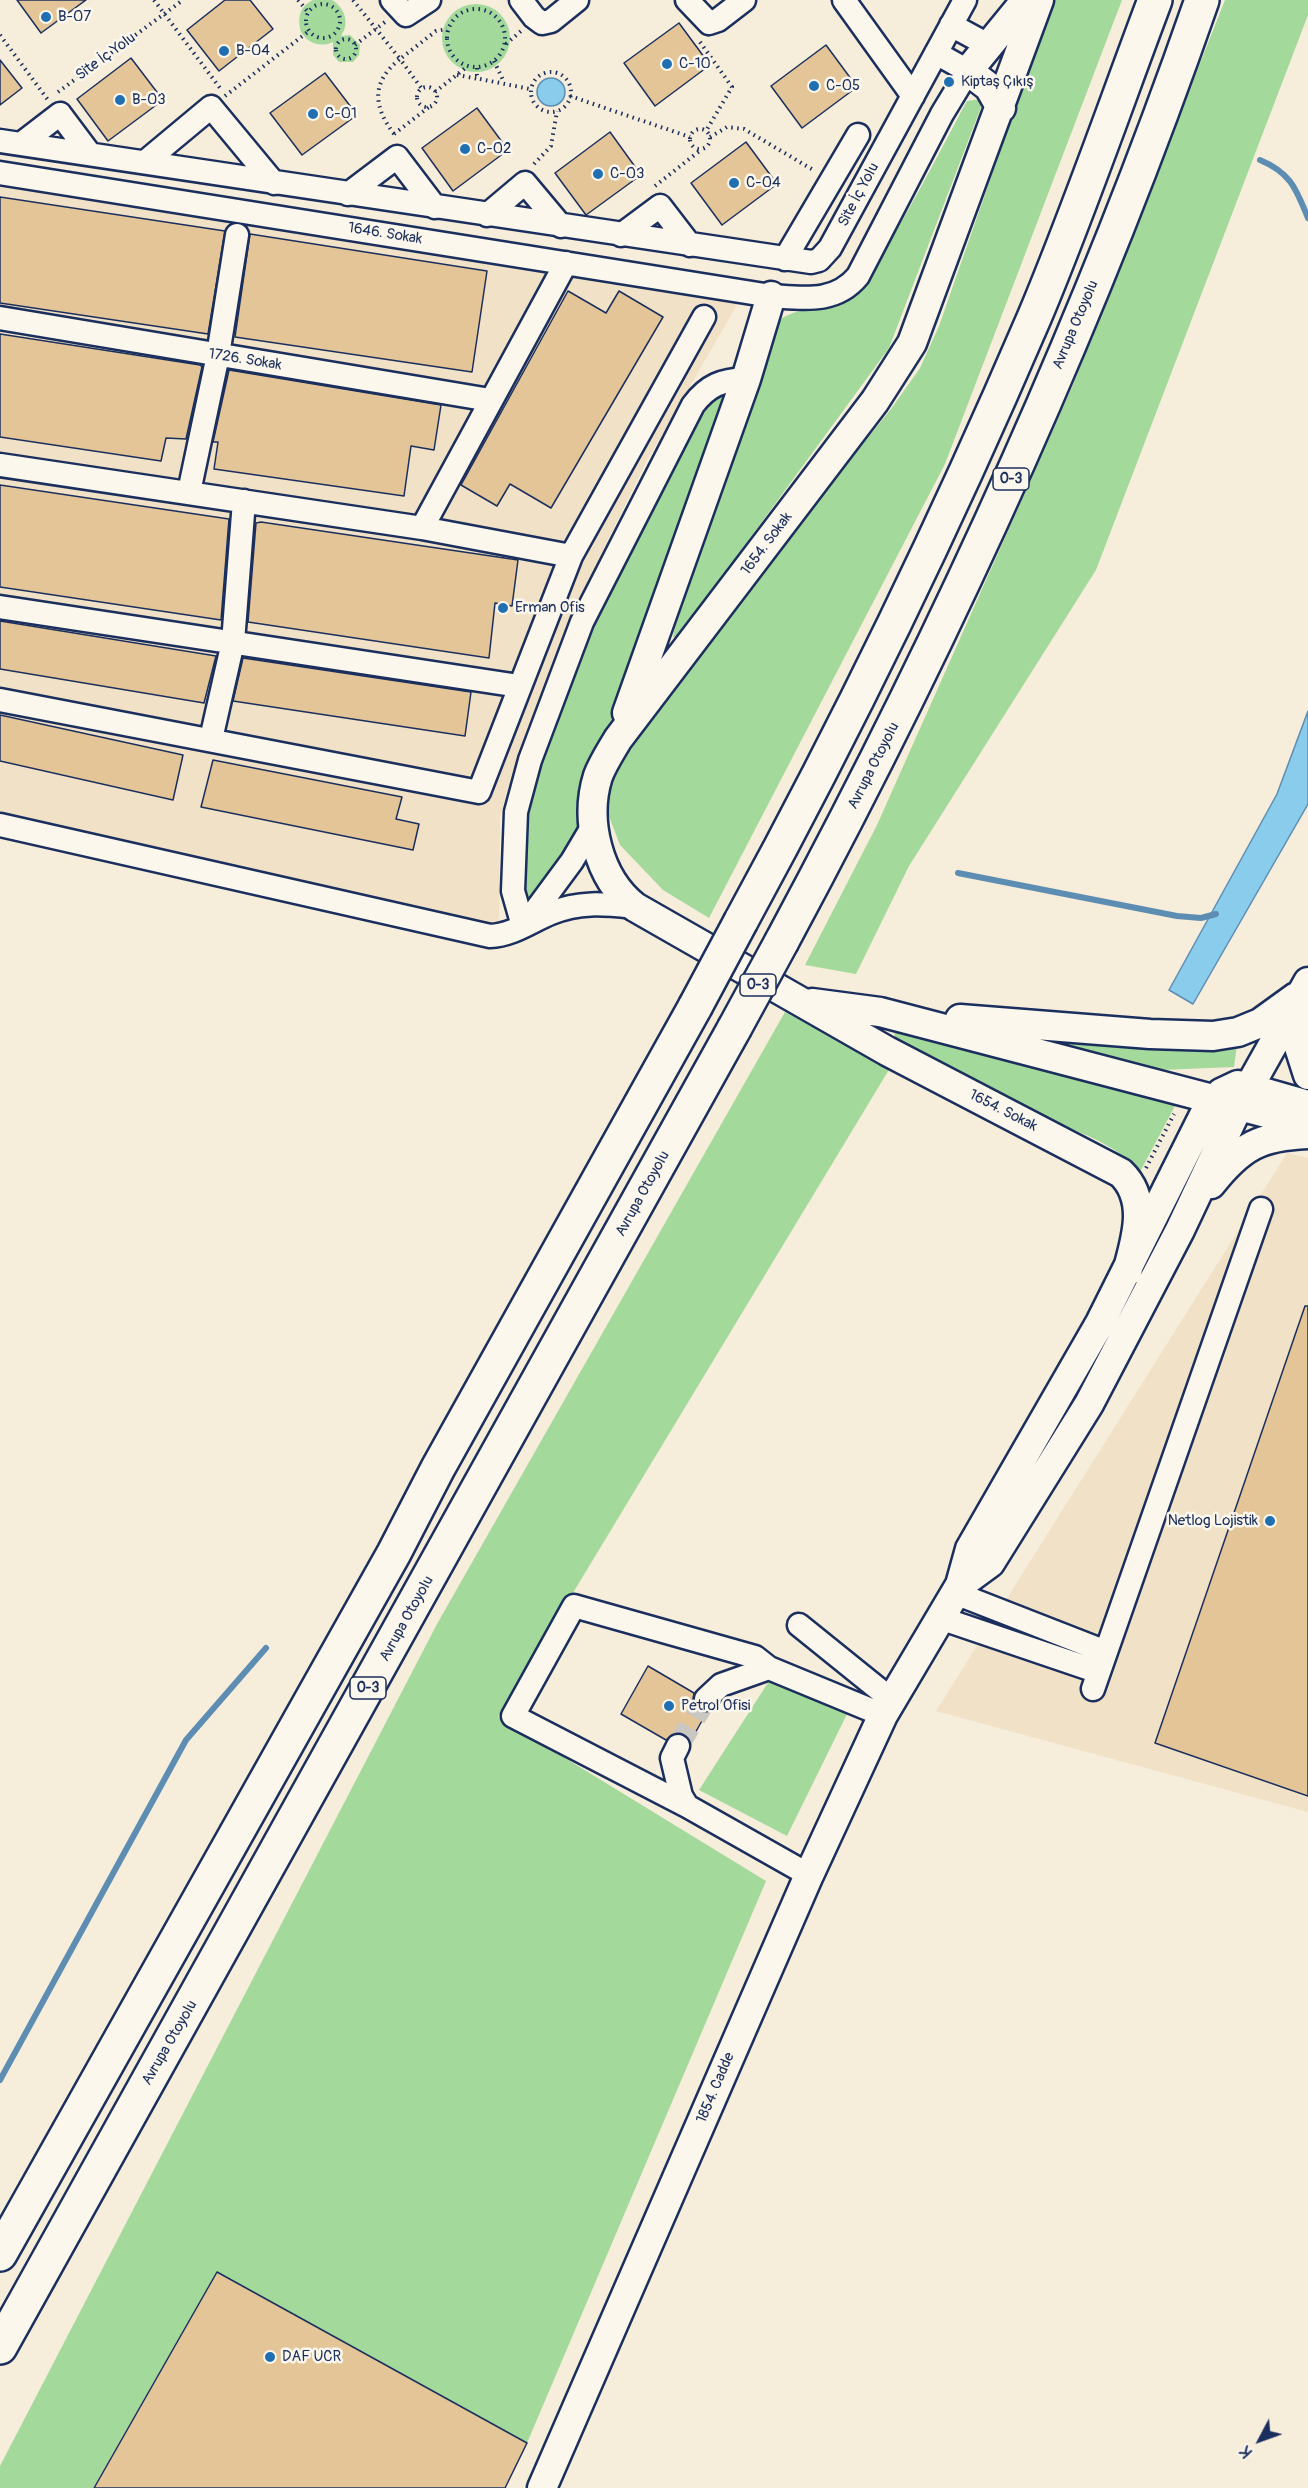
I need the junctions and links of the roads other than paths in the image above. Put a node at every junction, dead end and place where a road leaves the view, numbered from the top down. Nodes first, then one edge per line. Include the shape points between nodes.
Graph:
1 (392, 0) edge
2 (429, 0) edge
3 (521, 0) edge
4 (577, 0) edge
5 (687, 0) edge
6 (744, 0) edge
7 (844, 0) edge
8 (965, 0) edge
9 (1026, 0) edge
10 (1039, 0) edge
11 (1155, 0) edge
12 (1202, 0) edge
13 (951, 25) junction
14 (988, 45) junction
15 (936, 53) junction
16 (968, 71) junction
17 (913, 96) junction
18 (1001, 108) junction
19 (858, 135) dead end
20 (10, 143) edge
21 (90, 154) junction
22 (145, 162) junction
23 (0, 173) edge
24 (274, 183) junction
25 (348, 194) junction
26 (435, 207) junction
27 (488, 215) junction
28 (561, 226) junction
29 (237, 235) dead end
30 (621, 235) junction
31 (690, 245) junction
32 (785, 259) junction
33 (566, 263) junction
34 (771, 296) junction
35 (704, 317) dead end
36 (0, 318) edge
37 (218, 355) junction
38 (746, 379) junction
39 (490, 400) junction
40 (0, 465) edge
41 (189, 492) junction
42 (244, 501) junction
43 (422, 528) junction
44 (572, 556) junction
45 (0, 606) edge
46 (232, 642) junction
47 (519, 686) junction
48 (0, 700) edge
49 (211, 740) junction
50 (618, 740) junction
51 (594, 824) junction
52 (0, 825) edge
53 (635, 907) junction
54 (523, 926) junction
55 (1305, 987) edge
56 (792, 998) junction
57 (880, 1012) junction
58 (1308, 1075) edge
59 (1235, 1097) junction
60 (1308, 1105) edge
61 (1308, 1124) edge
62 (1308, 1134) edge
63 (1261, 1209) dead end
64 (1186, 1216) junction
65 (1127, 1272) junction
66 (958, 1589) junction
67 (940, 1617) junction
68 (799, 1625) dead end
69 (769, 1668) junction
70 (1099, 1671) junction
71 (706, 1699) tunnel mouth
72 (890, 1702) junction
73 (678, 1746) tunnel mouth
74 (687, 1806) junction
75 (809, 1875) junction
76 (0, 2254) edge
77 (0, 2347) edge
78 (542, 2488) edge

1 - 2 street via 406,15
3 - 4 street via 542,22 551,21
5 - 6 street via 710,23
7 - 17 street
8 - 13 street, Site İç Yolu
9 - 14 main road
10 - 18 main road, 1654. Sokak
11 - 76 highway, bridge via 1034,316 907,598 846,721 695,1007 394,1553
12 - 77 highway, Avrupa Otoyolu / O-3, bridge via 1125,209 1013,474 895,725 734,1029
13 - 14 street
13 - 15 street, Site İç Yolu
14 - 16 main road
15 - 16 street
15 - 17 street, Site İç Yolu
16 - 18 main road via 989,87
16 - 34 street, 1646. Sokak via 852,283 837,294 820,297
17 - 32 street, Site İç Yolu via 826,255 811,262
18 - 50 main road, 1654. Sokak via 901,364
19 - 32 street, Site İç Yolu
20 - 21 street, Site İç Yolu
20 - 21 street, Site İç Yolu via 54,107
21 - 22 street, Site İç Yolu
22 - 24 street, Site İç Yolu
22 - 24 street via 218,101
23 - 33 street, 1646. Sokak
24 - 25 street, Site İç Yolu
25 - 26 street, Site İç Yolu
25 - 26 street via 397,157
26 - 27 street, Site İç Yolu
27 - 28 street, Site İç Yolu
27 - 28 street via 525,183
28 - 30 street, Site İç Yolu
29 - 37 street
30 - 31 street, Site İç Yolu
30 - 31 street via 660,206
31 - 32 street, Site İç Yolu
33 - 34 street, 1646. Sokak
33 - 39 street
34 - 38 main road
35 - 44 street
36 - 37 street, 1726. Sokak
37 - 39 street, 1726. Sokak
37 - 41 street
38 - 50 main road
38 - 54 street via 715,384 693,405 582,622 530,760 516,812 513,891
39 - 43 street
40 - 41 street
41 - 42 street
42 - 43 street
42 - 46 street
43 - 44 street
44 - 47 street
45 - 46 street
46 - 47 street
46 - 49 street
47 - 49 street via 479,792
48 - 49 street
50 - 51 main road, 1654. Sokak via 598,776
51 - 53 main road, 1654. Sokak via 606,871
51 - 54 street via 572,861
52 - 54 street via 480,935 501,936
53 - 54 street via 578,905
53 - 56 main road, 1654. Sokak
55 - 57 main road via 1260,1023 1227,1035 1204,1037
55 - 58 main road via 1299,1047
55 - 59 main road
56 - 57 main road, 1654. Sokak
56 - 65 main road, 1654. Sokak via 1121,1173 1134,1190 1138,1206 1137,1235
57 - 59 main road, 1654. Sokak
59 - 60 main road
59 - 61 main road
59 - 64 main road
59 - 65 main road via 1204,1115
62 - 64 main road via 1272,1137 1248,1148 1227,1164
63 - 70 street
64 - 66 main road via 1066,1444 990,1563
65 - 66 main road via 970,1548
66 - 67 main road, 1854. Cadde
66 - 70 street
67 - 70 street
67 - 72 main road, 1854. Cadde
68 - 72 street
69 - 71 street via 721,1685
69 - 72 street
69 - 74 street via 755,1657 574,1606 513,1716
72 - 75 main road, 1854. Cadde
73 - 74 street via 672,1758
74 - 75 street
75 - 78 main road, 1854. Cadde

